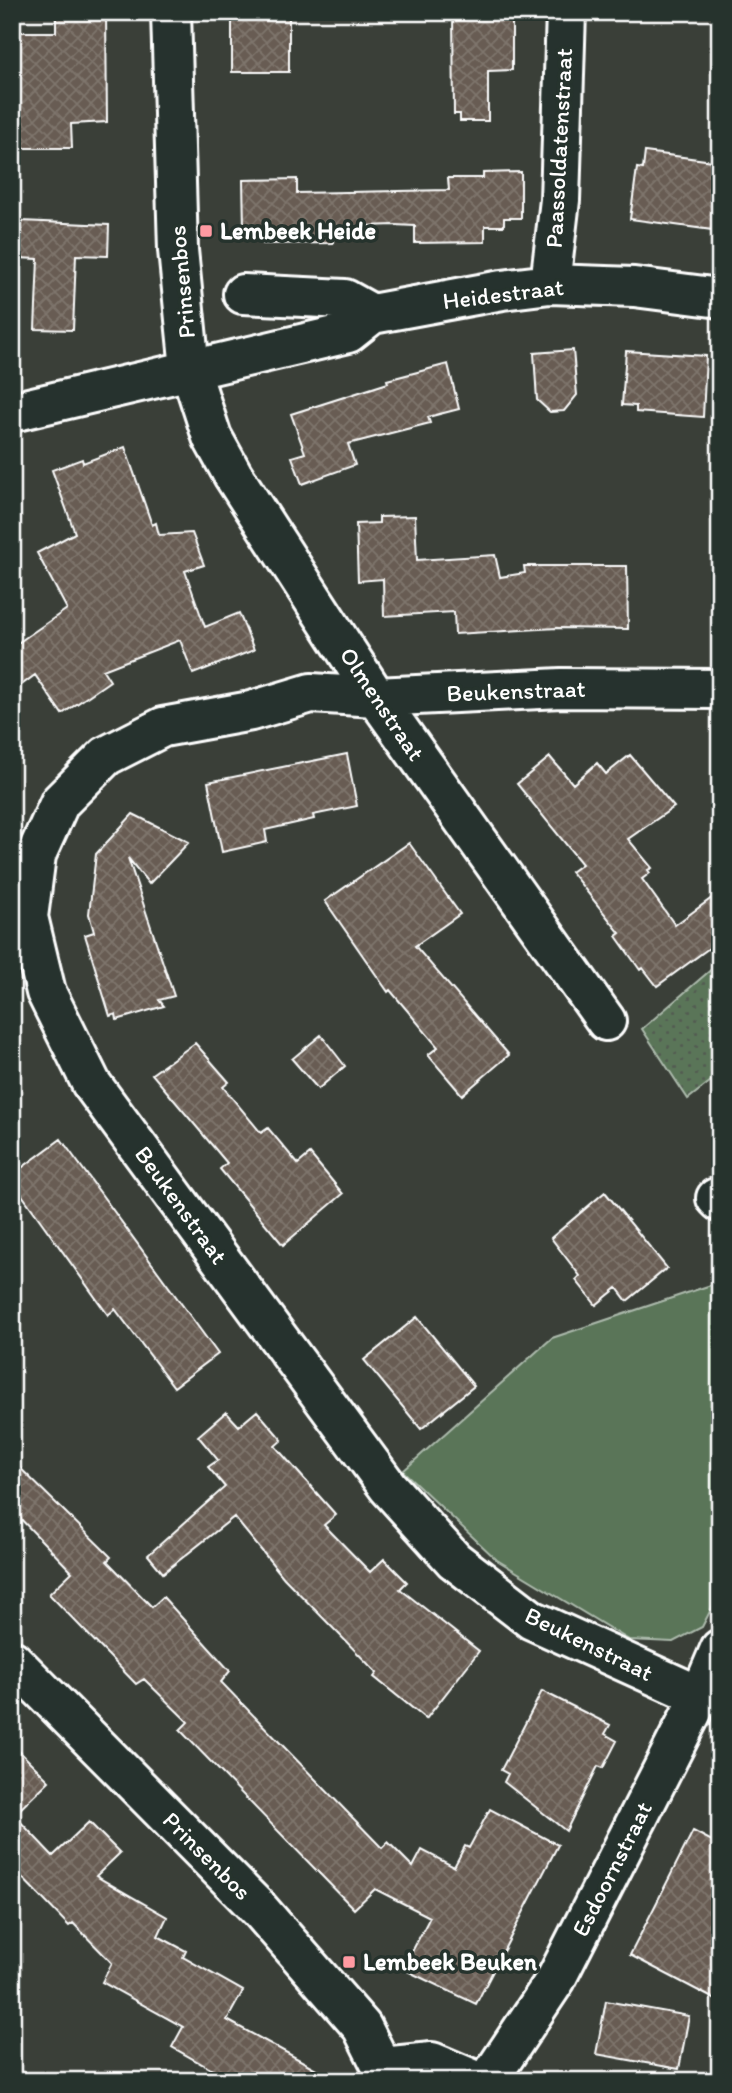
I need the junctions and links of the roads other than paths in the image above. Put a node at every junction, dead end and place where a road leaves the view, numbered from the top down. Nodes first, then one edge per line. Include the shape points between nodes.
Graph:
1 (171, 12) edge
2 (566, 12) edge
3 (550, 284) junction
4 (243, 294) dead end
5 (720, 298) edge
6 (372, 314) junction
7 (190, 369) junction
8 (12, 411) edge
9 (337, 638) junction
10 (720, 689) edge
11 (312, 694) junction
12 (376, 697) junction
13 (606, 1021) dead end
14 (720, 1649) edge
15 (12, 1660) edge
16 (700, 1696) junction
17 (383, 2074) edge
18 (477, 2081) edge
19 (488, 2081) edge

1 - 7 street, Prinsenbos via 178,250
2 - 3 street, Paassoldatenstraat via 560,200
3 - 5 street, Heidestraat via 634,287
3 - 6 street, Heidestraat
4 - 6 street via 345,299
6 - 7 street, Heidestraat via 348,333
7 - 8 street, Prinsenbos
7 - 9 street, Olmenstraat via 212,437
9 - 11 street
9 - 12 street, Olmenstraat
10 - 12 street, Beukenstraat via 561,688
11 - 12 street, Beukenstraat
11 - 16 street, Beukenstraat via 163,727 106,756 60,802 36,855 28,917 46,992 92,1083 388,1487 454,1560 532,1620
12 - 13 street, Olmenstraat
14 - 16 street, Esdoornstraat
15 - 17 street, Prinsenbos via 259,1909 362,2027
16 - 19 street, Esdoornstraat via 556,1979
17 - 18 street, Prinsenbos via 432,2062

